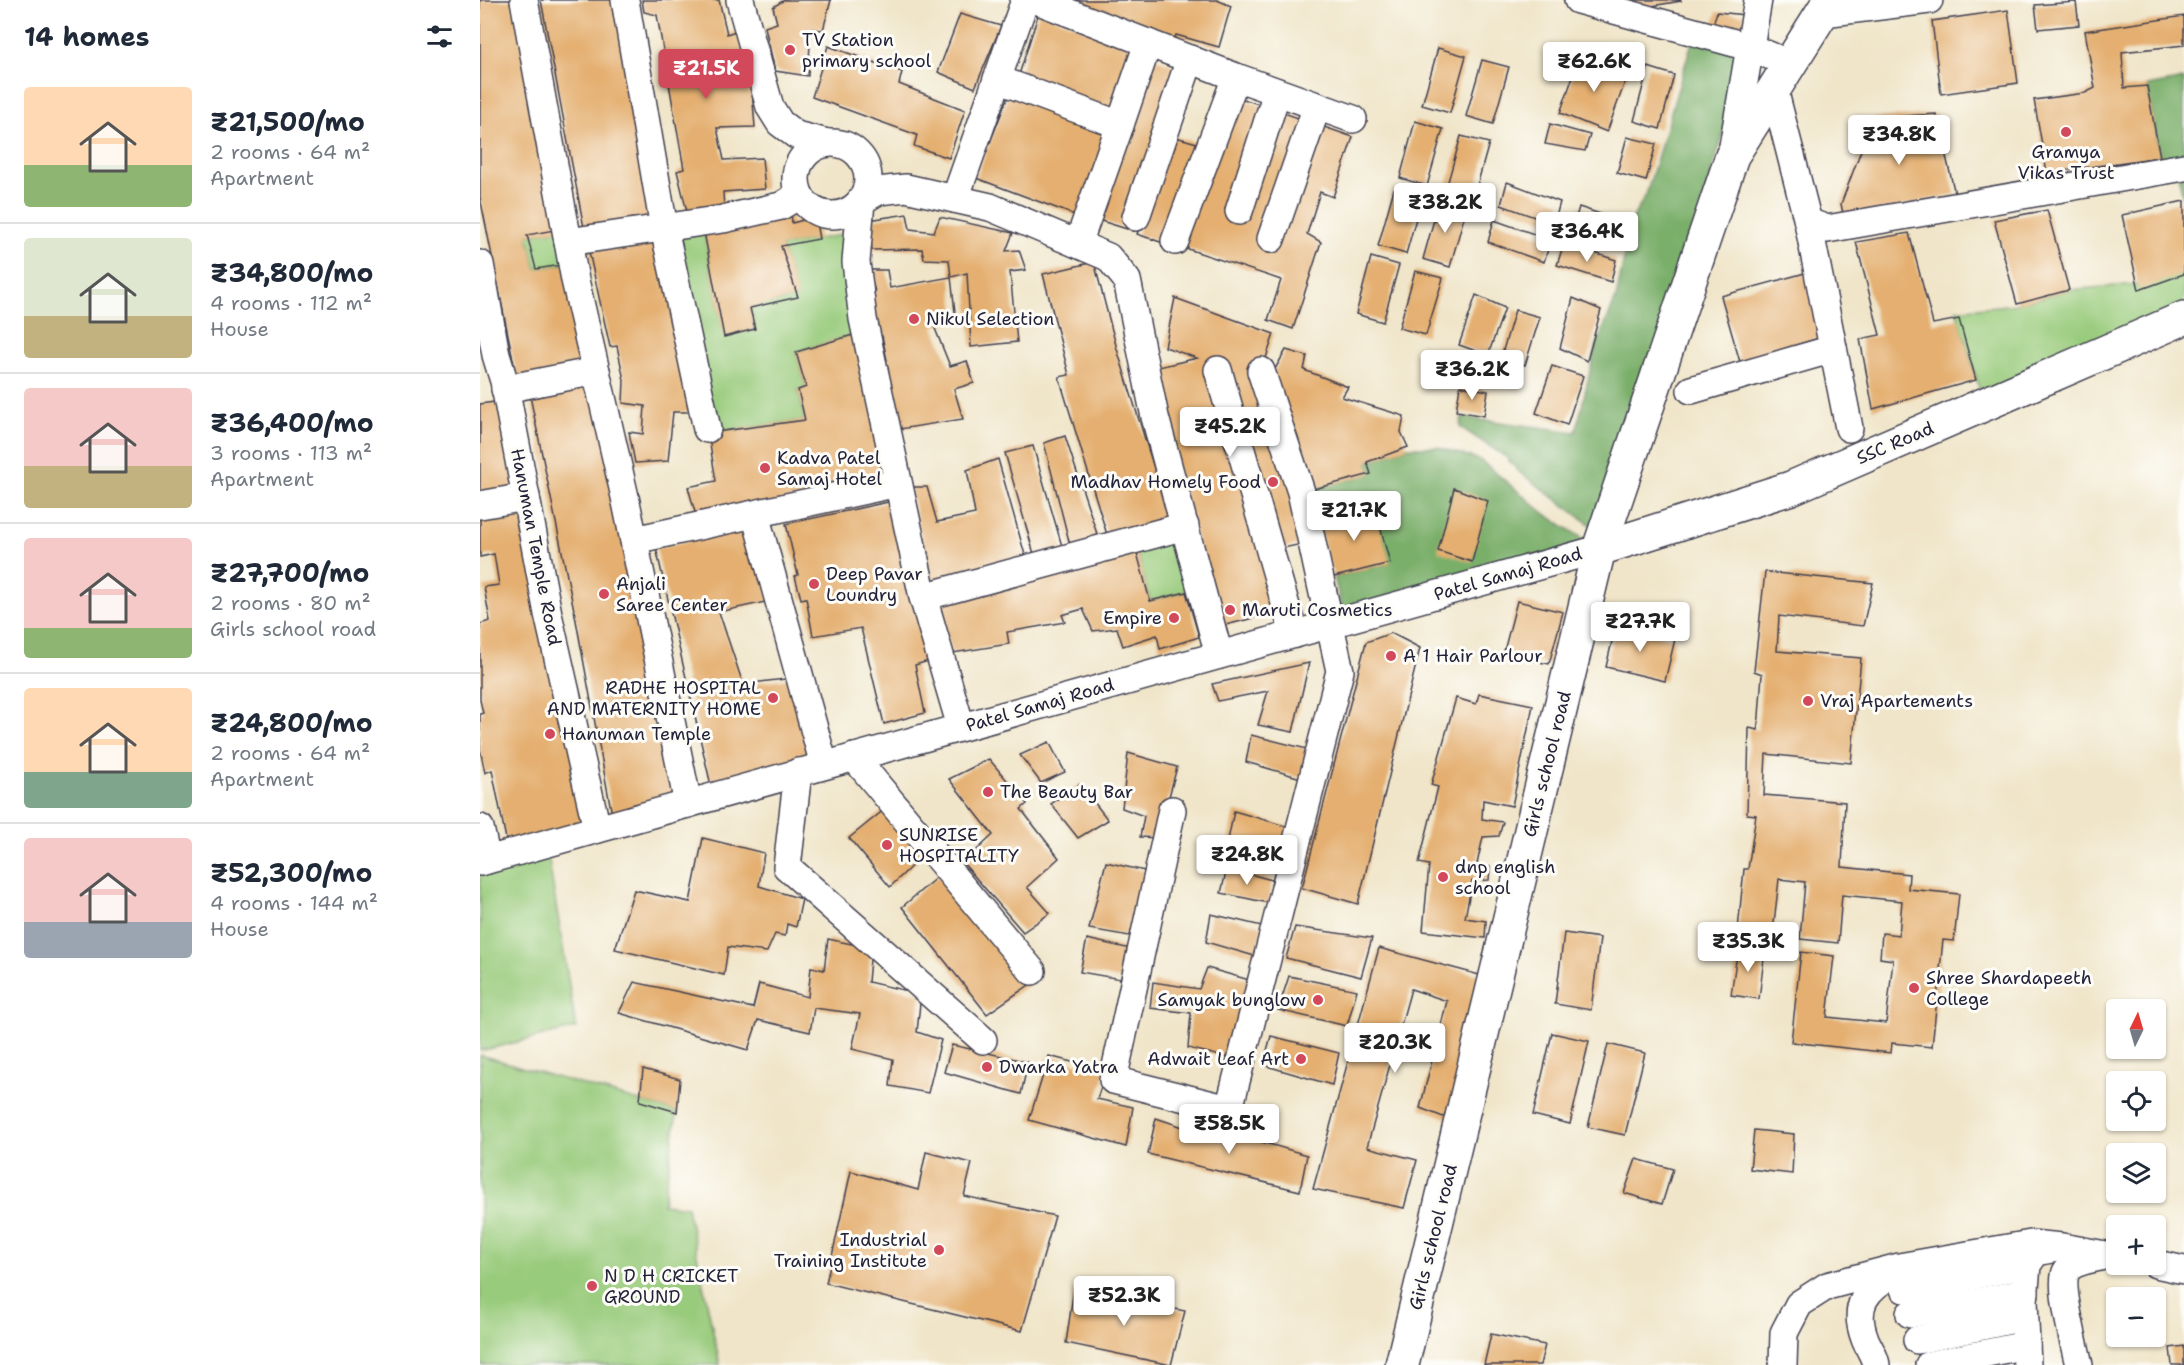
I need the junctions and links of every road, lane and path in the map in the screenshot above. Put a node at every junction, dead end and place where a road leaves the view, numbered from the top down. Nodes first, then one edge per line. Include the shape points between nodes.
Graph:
1 (524, 0) edge
2 (625, 0) edge
3 (740, 0) edge
4 (1025, 0) edge
5 (1035, 0) edge
6 (1578, 0) edge
7 (1758, 0) edge
8 (1929, 0) edge
9 (1826, 6) edge
10 (1148, 43) junction
11 (1749, 47) junction
12 (1190, 59) junction
13 (1782, 76) junction
14 (1236, 77) junction
15 (997, 79) junction
16 (1277, 92) junction
17 (1317, 106) junction
18 (1353, 119) dead end
19 (780, 123) junction
20 (1120, 125) junction
21 (828, 143) junction
22 (859, 155) junction
23 (1732, 156) junction
24 (2184, 167) edge
25 (798, 184) junction
26 (906, 188) junction
27 (955, 199) junction
28 (861, 201) junction
29 (1239, 211) dead end
30 (828, 215) junction
31 (1136, 217) dead end
32 (1808, 222) junction
33 (664, 228) junction
34 (1271, 239) dead end
35 (1175, 241) dead end
36 (568, 242) junction
37 (1078, 244) junction
38 (480, 264) edge
39 (858, 278) junction
40 (2184, 318) edge
41 (1833, 349) junction
42 (488, 357) edge
43 (1218, 370) dead end
44 (596, 371) junction
45 (1261, 371) dead end
46 (505, 389) junction
47 (1691, 390) dead end
48 (1849, 428) dead end
49 (707, 429) dead end
50 (898, 483) junction
51 (526, 497) junction
52 (480, 506) edge
53 (755, 514) junction
54 (1185, 526) junction
55 (634, 540) junction
56 (1599, 549) junction
57 (923, 597) junction
58 (1331, 624) junction
59 (1294, 634) junction
60 (1220, 655) junction
61 (961, 727) junction
62 (854, 757) junction
63 (824, 765) junction
64 (798, 772) junction
65 (688, 804) junction
66 (1172, 810) dead end
67 (480, 828) edge
68 (597, 829) junction
69 (483, 861) edge
70 (1032, 971) dead end
71 (983, 1040) dead end
72 (2062, 1247) junction
73 (2106, 1255) edge
74 (2106, 1257) edge
75 (2027, 1265) junction
76 (2166, 1266) edge
77 (2184, 1270) edge
78 (1908, 1289) junction
79 (2024, 1305) junction
80 (1917, 1340) dead end
81 (2027, 1355) edge
82 (1402, 1365) edge
83 (1783, 1365) edge
84 (1876, 1365) edge
85 (1929, 1365) edge
86 (2079, 1365) edge

1 - 36 street
2 - 33 street
3 - 19 street via 770,107
4 - 15 street
5 - 10 street
6 - 11 street
7 - 11 street
8 - 9 street
9 - 13 main road, Girls school road
10 - 12 street
10 - 20 street
11 - 13 street
11 - 23 street
12 - 14 street
12 - 31 street
13 - 23 main road, Girls school road
13 - 32 street
14 - 16 street
14 - 35 street
15 - 20 street
15 - 27 street
16 - 17 street
16 - 29 street
17 - 18 street
17 - 34 street
19 - 21 street via 796,135
19 - 25 street via 794,150
20 - 37 street
21 - 22 street via 850,148
21 - 25 street via 807,153 800,162
22 - 26 street via 886,178
22 - 28 street via 869,178
23 - 56 main road, Girls school road
24 - 32 street via 1827,229
25 - 30 street via 806,204
25 - 33 street via 781,206
26 - 27 street
26 - 28 street via 878,191
27 - 37 street via 990,207
28 - 30 street via 841,215
28 - 39 street
30 - 39 street via 845,234
32 - 41 street
33 - 36 street
33 - 49 street
36 - 44 street
37 - 54 street via 1108,257 1127,280 1155,417
38 - 42 street, Hanuman Temple Road
39 - 50 street via 863,320
40 - 56 main road, SSC Road via 1791,488
41 - 47 street
41 - 48 street
42 - 46 street, Hanuman Temple Road
43 - 59 street
44 - 46 street
44 - 55 street
45 - 58 street via 1301,492
46 - 51 street, Hanuman Temple Road
50 - 53 street
50 - 57 street
51 - 52 street
51 - 68 street, Hanuman Temple Road
53 - 55 street
53 - 63 street
54 - 57 street
54 - 60 street
55 - 65 street
56 - 58 street, Patel Samaj Road
56 - 82 main road, Girls school road
57 - 61 street
58 - 59 street, Patel Samaj Road
58 - 66 street via 1340,671 1230,1109 1113,1080
59 - 60 street, Patel Samaj Road
60 - 61 street, Patel Samaj Road
61 - 62 street, Patel Samaj Road
62 - 63 street, Patel Samaj Road
62 - 70 street
63 - 64 street, Patel Samaj Road
64 - 65 street, Patel Samaj Road
64 - 71 street via 787,867
65 - 68 street, Patel Samaj Road
67 - 69 street
68 - 69 street, Patel Samaj Road
72 - 73 street
72 - 75 street via 2036,1252
72 - 78 street via 2031,1244
74 - 86 street via 2075,1264 2066,1272 2063,1287
75 - 78 street
75 - 79 street
76 - 77 street
78 - 79 street
78 - 83 street via 1827,1286 1799,1304 1784,1334
78 - 84 street via 1875,1283 1863,1298 1859,1314
79 - 80 street
79 - 81 street
81 - 85 street

